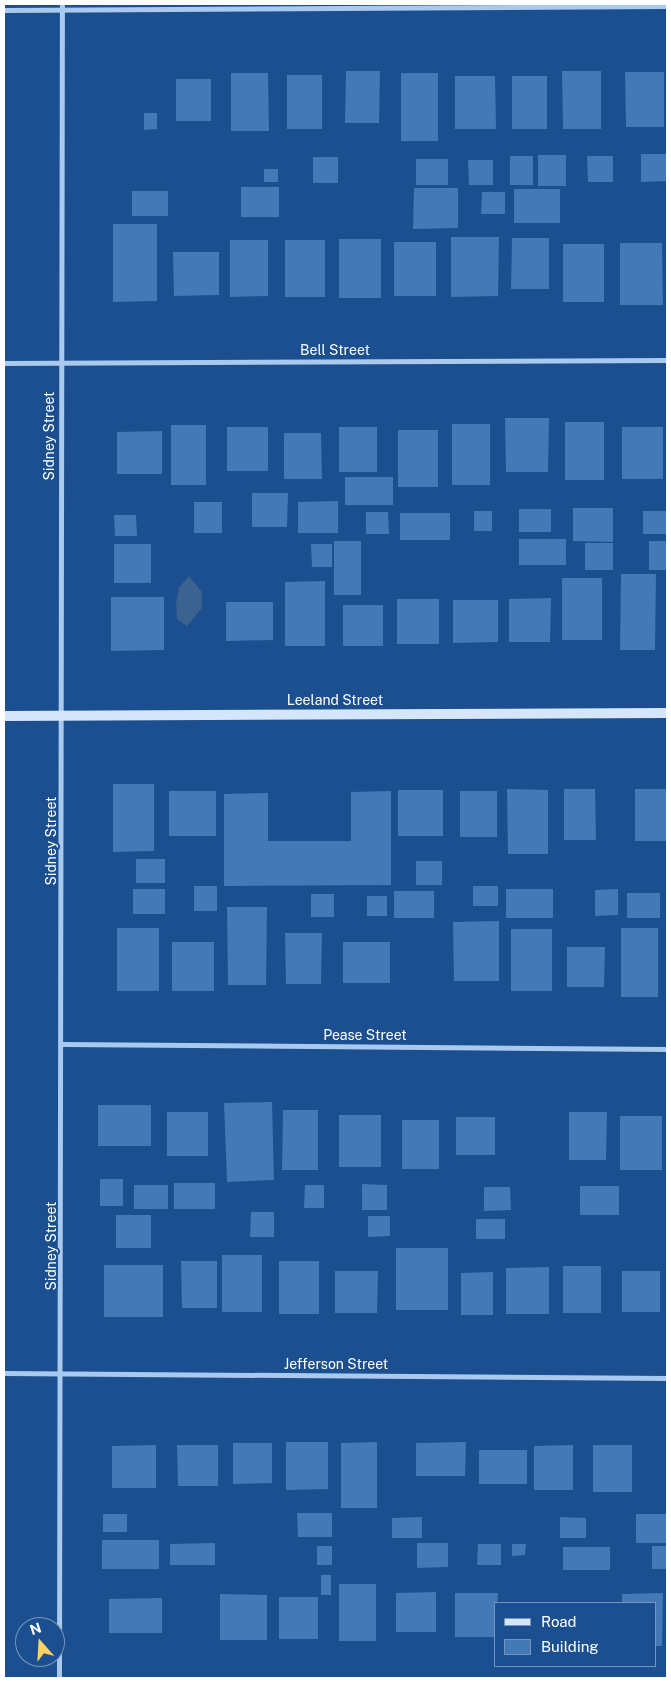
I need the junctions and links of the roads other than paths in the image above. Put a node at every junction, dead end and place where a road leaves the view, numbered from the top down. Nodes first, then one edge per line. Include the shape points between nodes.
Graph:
1 (667, 6) edge
2 (62, 7) edge
3 (4, 10) edge
4 (667, 360) edge
5 (60, 362) junction
6 (4, 363) edge
7 (667, 713) edge
8 (62, 715) junction
9 (4, 716) edge
10 (62, 1044) junction
11 (667, 1048) edge
12 (4, 1373) edge
13 (62, 1374) junction
14 (667, 1378) edge
15 (59, 1678) edge

1 - 2 street
2 - 3 street
2 - 5 street, Sidney Street
4 - 5 street, Bell Street
5 - 6 street, Bell Street
5 - 8 street, Sidney Street
7 - 8 main road, Leeland Street
8 - 9 main road, Leeland Street
8 - 10 street, Sidney Street
10 - 11 street, Pease Street
10 - 13 street, Sidney Street
12 - 13 street, Jefferson Street
13 - 14 street, Jefferson Street
13 - 15 street, Sidney Street

